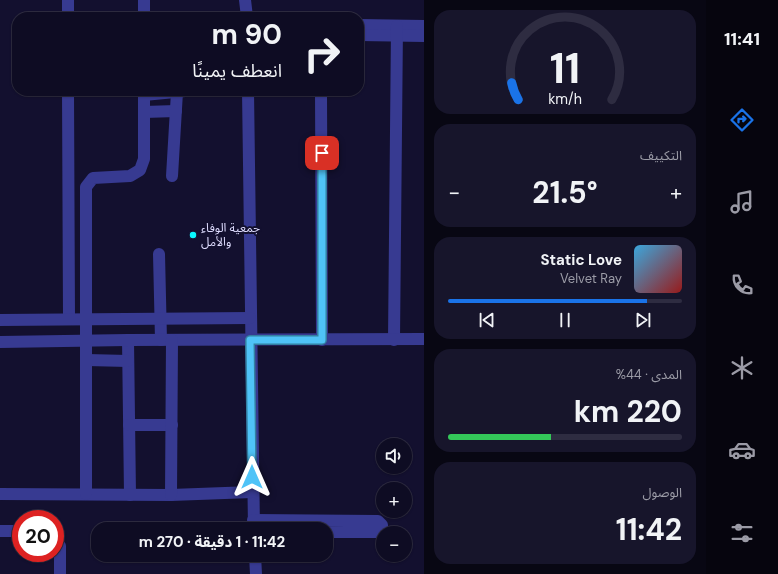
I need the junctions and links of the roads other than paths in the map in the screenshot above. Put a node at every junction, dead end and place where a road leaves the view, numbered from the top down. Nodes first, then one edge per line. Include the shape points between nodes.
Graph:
1 (68, 0) edge
2 (144, 0) edge
3 (245, 0) edge
4 (68, 12) edge
5 (144, 12) edge
6 (246, 12) edge
7 (364, 26) edge
8 (424, 26) edge
9 (397, 30) junction
10 (364, 34) edge
11 (424, 36) edge
12 (68, 96) edge
13 (144, 96) edge
14 (180, 96) edge
15 (248, 96) edge
16 (321, 96) edge
17 (176, 111) junction
18 (144, 112) junction
19 (172, 176) dead end
20 (159, 254) dead end
21 (69, 318) junction
22 (87, 318) junction
23 (160, 318) junction
24 (250, 318) junction
25 (0, 320) edge
26 (424, 339) edge
27 (128, 340) junction
28 (166, 340) junction
29 (250, 340) junction
30 (322, 340) junction
31 (394, 340) junction
32 (87, 341) junction
33 (0, 342) edge
34 (87, 360) junction
35 (128, 361) junction
36 (129, 425) junction
37 (172, 425) junction
38 (252, 492) junction
39 (0, 494) edge
40 (86, 494) junction
41 (130, 494) junction
42 (171, 494) junction
43 (253, 522) edge
44 (333, 522) edge
45 (0, 531) edge
46 (12, 531) edge
47 (333, 532) edge
48 (60, 562) edge
49 (255, 562) edge
50 (60, 574) edge
51 (256, 574) edge

1 - 4 lane
2 - 5 lane
3 - 6 lane
7 - 9 lane
8 - 9 lane
9 - 10 lane
9 - 11 lane
9 - 31 lane
12 - 21 lane
13 - 18 lane
14 - 17 lane
15 - 24 lane
16 - 30 lane
17 - 18 lane
17 - 19 lane
18 - 22 lane via 144,160 140,170 130,176 93,178 86,187
20 - 23 lane
21 - 22 lane
21 - 25 lane
22 - 23 lane
22 - 32 lane
23 - 24 lane
23 - 28 lane
24 - 29 lane
26 - 31 lane
27 - 28 lane
27 - 32 lane
27 - 35 lane
28 - 29 lane
28 - 37 lane
29 - 30 lane
29 - 38 lane
30 - 31 lane
32 - 33 lane
32 - 34 lane
34 - 35 lane
34 - 40 lane
35 - 36 lane
36 - 37 lane
36 - 41 lane
37 - 42 lane
38 - 42 lane
38 - 43 lane
39 - 40 lane
40 - 41 lane
41 - 42 lane
44 - 47 lane via 378,521 382,525 378,532
45 - 46 lane
48 - 50 lane
49 - 51 lane

